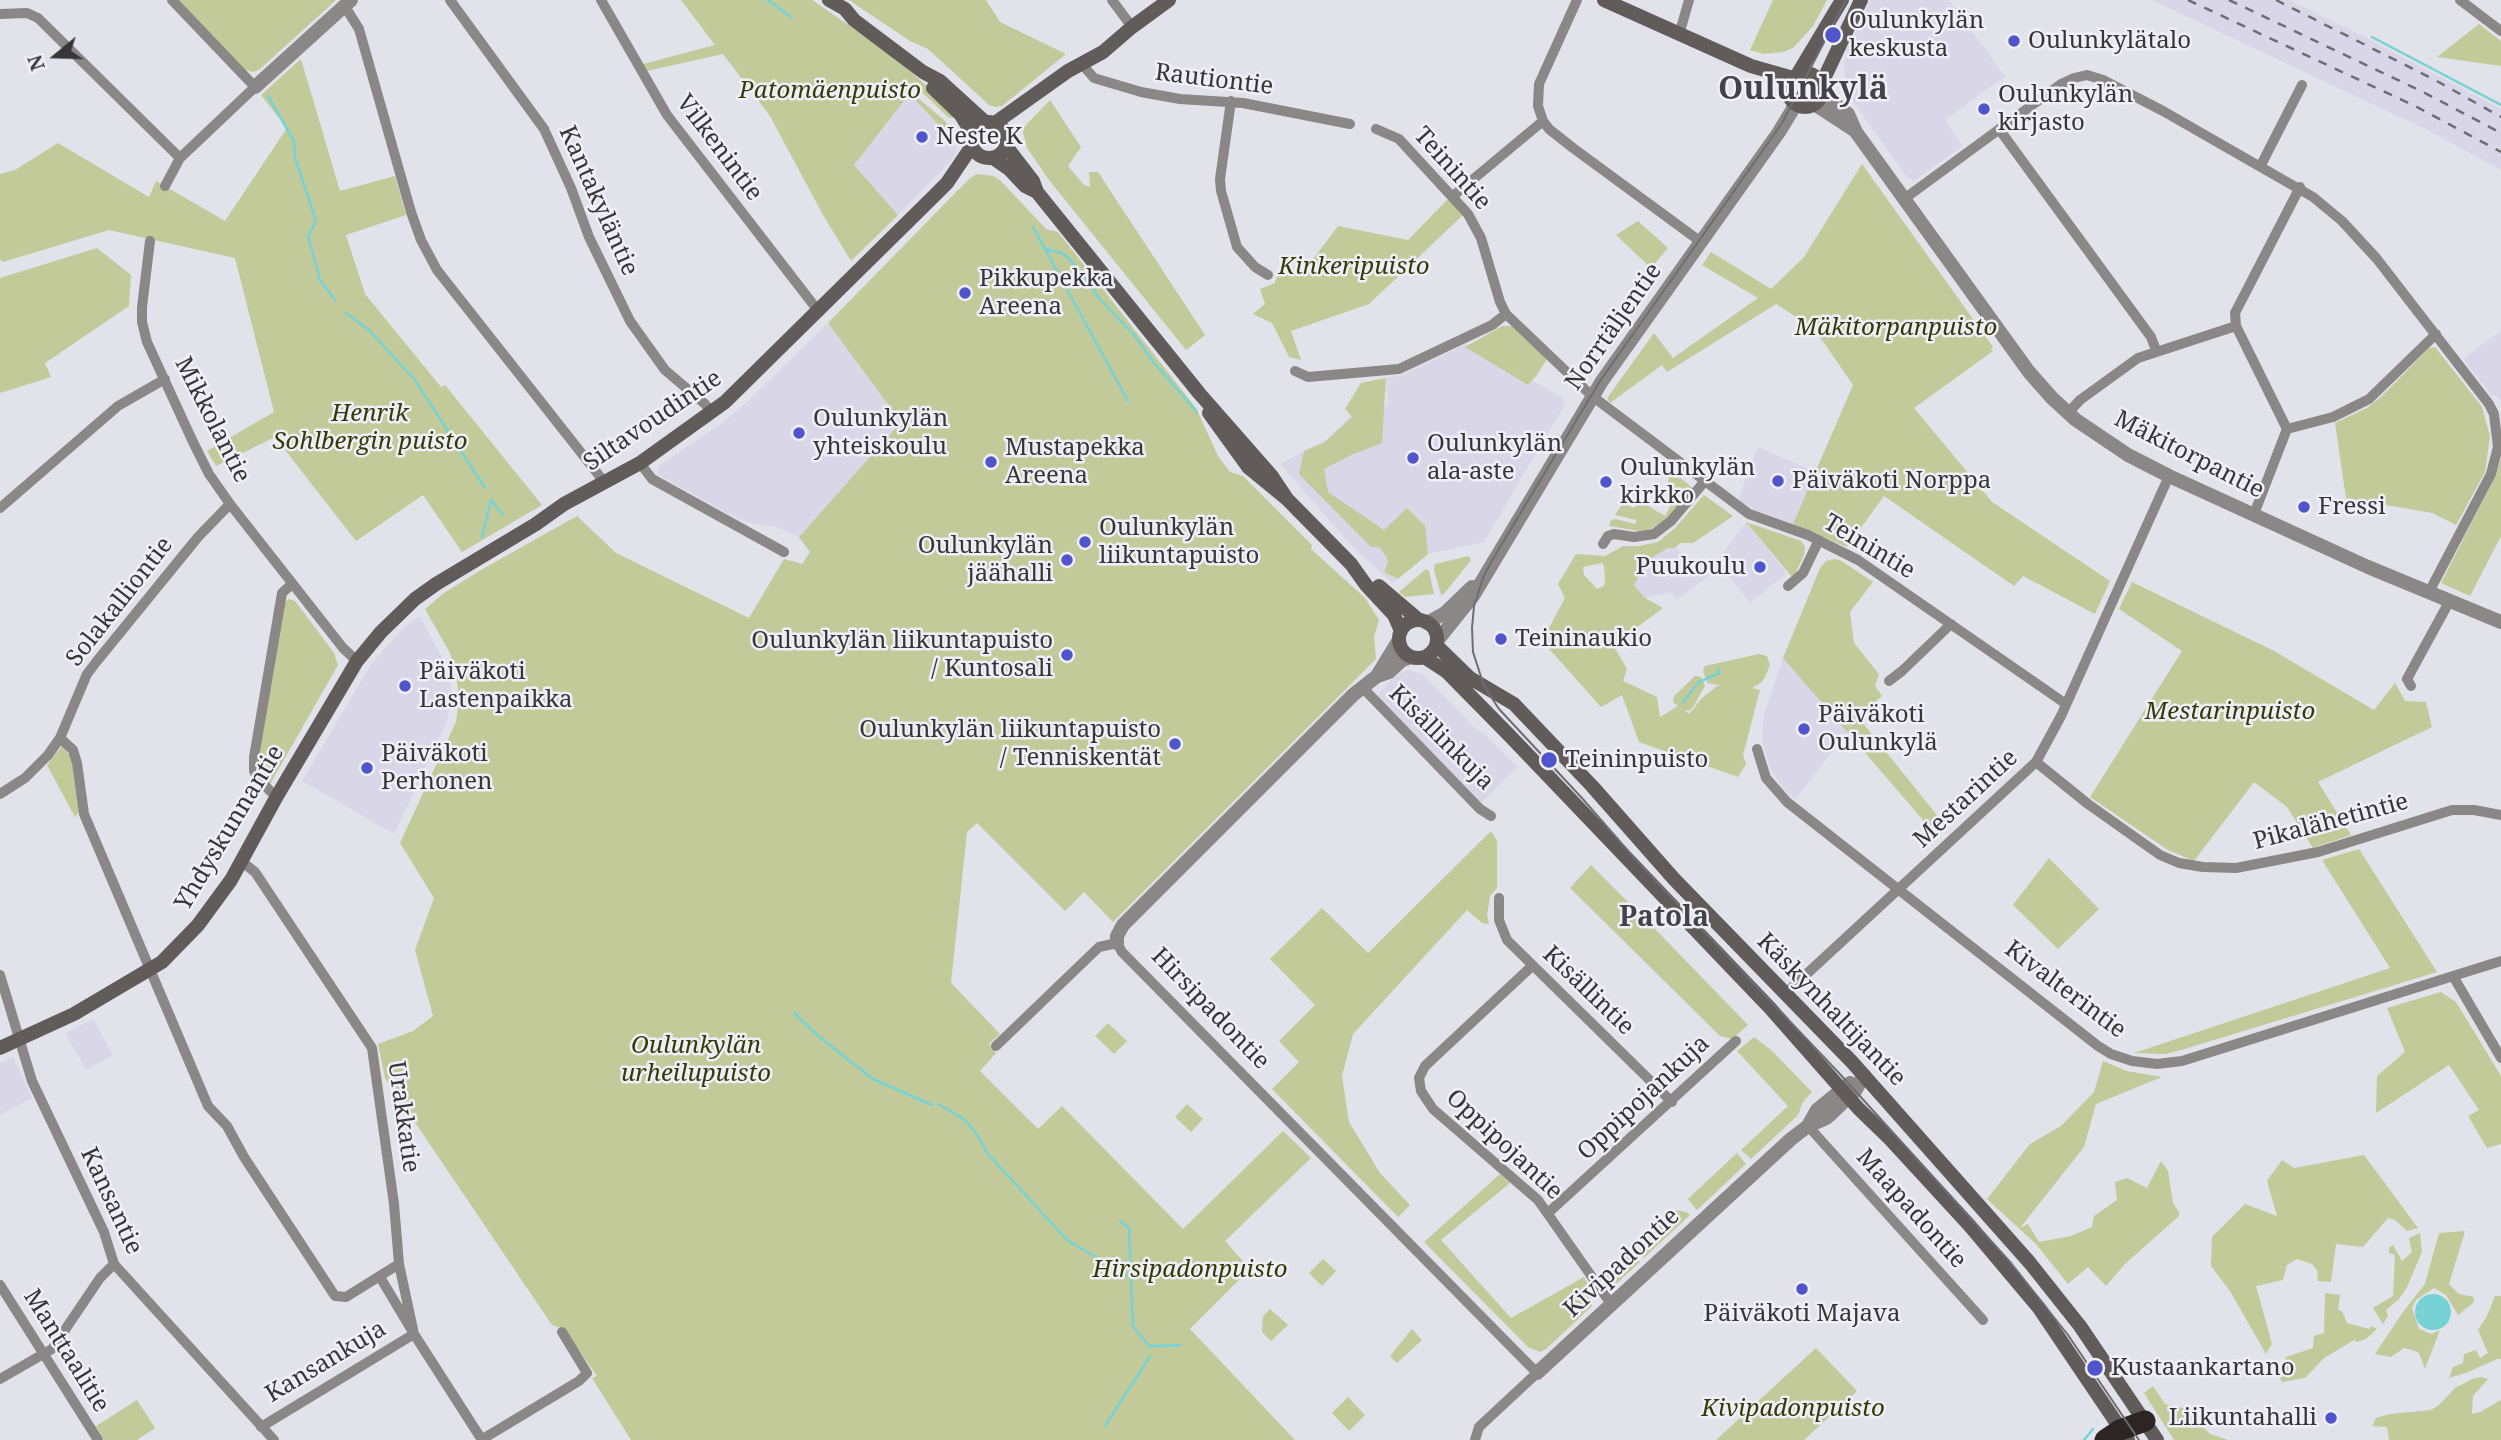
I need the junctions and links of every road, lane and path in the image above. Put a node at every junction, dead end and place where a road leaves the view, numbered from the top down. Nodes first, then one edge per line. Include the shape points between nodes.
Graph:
1 (172, 0) edge
2 (450, 0) edge
3 (601, 0) edge
4 (824, 0) edge
5 (829, 0) edge
6 (1112, 0) edge
7 (1169, 0) edge
8 (1577, 0) edge
9 (1604, 0) edge
10 (1689, 0) edge
11 (1842, 0) edge
12 (1861, 0) edge
13 (2460, 0) edge
14 (347, 3) edge
15 (1625, 4) edge
16 (0, 14) edge
17 (854, 20) junction
18 (1132, 27) junction
19 (2501, 30) edge
20 (1679, 35) junction
21 (1081, 63) junction
22 (1751, 65) junction
23 (923, 72) junction
24 (1795, 77) junction
25 (2302, 85) dead end
26 (256, 87) junction
27 (1819, 94) junction
28 (1792, 99) junction
29 (1029, 101) junction
30 (1231, 101) junction
31 (1543, 121) junction
32 (990, 123) junction
33 (1350, 124) dead end
34 (2000, 129) junction
35 (1376, 130) dead end
36 (1006, 140) junction
37 (980, 148) junction
38 (180, 158) junction
39 (2261, 165) junction
40 (165, 186) dead end
41 (2300, 187) junction
42 (1037, 192) junction
43 (1453, 196) junction
44 (1904, 199) junction
45 (150, 241) dead end
46 (1701, 242) junction
47 (1268, 275) dead end
48 (819, 312) junction
49 (1506, 314) junction
50 (2236, 326) junction
51 (2435, 334) junction
52 (2156, 350) junction
53 (1295, 371) dead end
54 (165, 379) junction
55 (1592, 396) junction
56 (712, 413) junction
57 (2068, 414) junction
58 (2287, 429) junction
59 (640, 463) junction
60 (2169, 476) junction
61 (1706, 481) junction
62 (605, 484) junction
63 (230, 504) junction
64 (0, 508) edge
65 (2254, 514) junction
66 (1819, 540) junction
67 (1603, 544) dead end
68 (784, 552) dead end
69 (1351, 564) junction
70 (1479, 583) junction
71 (292, 584) junction
72 (1788, 586) dead end
73 (2429, 593) junction
74 (2449, 602) junction
75 (1423, 621) junction
76 (2501, 622) edge
77 (1951, 624) junction
78 (1400, 636) junction
79 (1437, 643) junction
80 (1417, 657) junction
81 (357, 661) junction
82 (1377, 676) junction
83 (1889, 681) dead end
84 (2411, 686) dead end
85 (1363, 688) junction
86 (2066, 704) junction
87 (60, 738) junction
88 (1757, 749) dead end
89 (2036, 762) junction
90 (0, 794) edge
91 (277, 796) junction
92 (2501, 815) edge
93 (1491, 816) dead end
94 (241, 862) junction
95 (1900, 890) junction
96 (1499, 898) dead end
97 (1117, 943) junction
98 (2501, 961) edge
99 (1532, 966) junction
100 (150, 971) junction
101 (0, 975) edge
102 (2453, 976) junction
103 (1785, 994) junction
104 (18, 1039) junction
105 (1736, 1041) dead end
106 (996, 1046) dead end
107 (0, 1048) edge
108 (2501, 1058) edge
109 (1864, 1075) junction
110 (1845, 1093) junction
111 (1672, 1102) junction
112 (1808, 1126) junction
113 (1548, 1213) junction
114 (114, 1264) junction
115 (399, 1264) junction
116 (380, 1277) junction
117 (0, 1285) edge
118 (1611, 1304) junction
119 (1983, 1320) dead end
120 (562, 1332) dead end
121 (414, 1334) junction
122 (44, 1354) junction
123 (1537, 1373) junction
124 (0, 1379) edge
125 (2145, 1420) junction
126 (261, 1427) junction
127 (2121, 1437) edge
128 (98, 1440) edge
129 (274, 1440) edge
130 (482, 1440) edge
131 (1475, 1440) edge
132 (2157, 1440) edge

1 - 26 street
2 - 56 street, Kantakyläntie via 544,129 589,237 631,321 665,370
3 - 48 street, Vilkenintie via 667,115
4 - 17 main road via 828,8
5 - 17 main road
6 - 18 street
7 - 18 main road
8 - 31 street via 1539,84
9 - 15 main road
10 - 20 street
11 - 24 main road
12 - 27 main road
13 - 19 street
14 - 26 street
14 - 62 street via 359,29 411,212 436,270
15 - 20 main road
16 - 38 street via 27,13 38,18
17 - 23 main road
18 - 21 main road via 1103,52
20 - 22 main road
21 - 29 main road
21 - 30 street, Rautiontie via 1090,76 1118,87 1163,97
22 - 24 main road
22 - 28 main road
23 - 32 main road
23 - 37 main road via 963,117
24 - 27 main road via 1811,75
24 - 28 main road via 1789,85
25 - 39 street
26 - 38 street
27 - 28 main road via 1807,107
27 - 44 street, Mäkitorpantie via 1856,132
28 - 46 street, Norrtäljentie via 1779,132
29 - 32 main road
29 - 36 main road
30 - 33 street, Rautiontie
30 - 47 street via 1221,191 1237,247
31 - 43 street
31 - 46 street
32 - 36 main road via 1002,128
32 - 37 main road via 976,127
34 - 39 street via 2065,81 2095,76
34 - 44 street
34 - 52 street
35 - 43 street, Teinintie via 1399,139
36 - 37 main road via 1002,153
36 - 42 main road
37 - 42 main road
37 - 48 main road, Siltavoudintie via 965,172 947,183
38 - 40 street
39 - 41 street
41 - 50 street via 2235,313
41 - 51 street via 2358,237
42 - 69 main road via 1287,499
43 - 49 street, Teinintie via 1475,224
44 - 57 street, Mäkitorpantie via 2029,372
45 - 54 street, Mikkolantie via 141,314 147,342
46 - 55 street, Norrtäljentie
48 - 56 main road, Siltavoudintie
49 - 53 street via 1399,369 1308,377
49 - 55 street, Teinintie
50 - 52 street
50 - 58 street
51 - 58 street via 2368,399 2336,416
51 - 73 street via 2489,404 2498,447 2485,488
52 - 57 street via 2126,365
54 - 63 street, Mikkolantie via 209,474
54 - 64 street via 118,405
55 - 61 street, Teinintie
55 - 70 street, Norrtäljentie
56 - 59 main road, Siltavoudintie
57 - 60 street, Mäkitorpantie via 2128,455
58 - 65 street
59 - 62 main road, Siltavoudintie
59 - 68 street via 652,479
60 - 65 street, Mäkitorpantie
60 - 86 street, Mestarintie
61 - 66 street, Teinintie via 1749,514
61 - 67 street via 1654,534 1614,534
62 - 81 main road, Siltavoudintie via 564,504 436,584 397,616
63 - 71 street, Mikkolantie
63 - 87 street, Solakalliontie via 92,668
65 - 73 street, Mäkitorpantie
66 - 72 street via 1803,573
66 - 77 street, Teinintie via 1858,560
69 - 75 main road
69 - 78 main road via 1394,615
70 - 75 street, Norrtäljentie via 1445,613
70 - 79 street, Norrtäljentie
71 - 81 street, Mikkolantie
71 - 91 street via 282,593 254,757 254,772
73 - 74 street, Mäkitorpantie
74 - 76 street, Mäkitorpantie
74 - 84 street via 2407,679
75 - 78 main road via 1409,622
75 - 79 main road via 1435,631
77 - 83 street
77 - 86 street, Teinintie
78 - 80 main road via 1402,650
78 - 82 street, Hirsipadontie
79 - 80 main road via 1432,652
79 - 103 main road, Käskynhaltijantie via 1461,671 1521,712
80 - 82 street, Hirsipadontie via 1402,660
80 - 110 main road, Käskynhaltijantie via 1447,672 1510,736
81 - 91 main road, Yhdyskunnantie
82 - 85 street, Hirsipadontie
85 - 93 street, Kisällinkuja
85 - 97 street, Hirsipadontie via 1123,925
86 - 89 street, Mestarintie
87 - 90 street, Solakalliontie via 31,773
87 - 100 street via 73,750 83,814
88 - 95 street, Kivalterintie via 1766,778 1777,793
89 - 92 street, Pikalähetintie via 2160,855 2203,867 2236,868 2318,852 2452,810
89 - 95 street, Mestarintie
91 - 94 main road, Yhdyskunnantie
94 - 100 main road, Yhdyskunnantie via 198,925
94 - 115 street, Urakkatie via 255,872 372,1048
95 - 102 street, Kivalterintie via 2098,1046 2144,1064 2182,1061
95 - 103 street, Mestarintie
96 - 99 street, Kisällintie via 1504,935
97 - 106 street via 1099,947
97 - 123 street, Hirsipadontie
98 - 102 street, Kivalterintie
99 - 111 street, Kisällintie
99 - 113 street, Oppipojantie via 1432,1058 1421,1071 1419,1085 1433,1109
100 - 104 main road, Yhdyskunnantie
100 - 116 street via 208,1106 227,1126 331,1292 346,1297
101 - 104 street, Kansantie
102 - 108 street
103 - 109 main road, Käskynhaltijantie
104 - 107 main road, Yhdyskunnantie
104 - 114 street, Kansantie
105 - 111 street, Oppipojankuja
109 - 110 street, Kivipadontie
109 - 125 main road, Käskynhaltijantie via 2030,1264
110 - 112 street, Kivipadontie via 1817,1110
110 - 127 main road, Käskynhaltijantie via 2024,1288
111 - 113 street, Oppipojankuja
112 - 118 street, Kivipadontie
112 - 119 street, Maapadontie
113 - 118 street, Oppipojantie
114 - 122 street via 54,1347
114 - 126 street, Kansantie
115 - 116 street
115 - 121 street, Urakkatie
116 - 121 street, Urakkatie
117 - 122 street, Manttaalitie
118 - 123 street, Kivipadontie
120 - 130 street via 587,1373
121 - 126 street, Kansankuja
121 - 130 street, Urakkatie
122 - 124 street
122 - 128 street, Manttaalitie
123 - 131 street, Kivipadontie via 1479,1427
125 - 127 highway
125 - 132 main road, Käskynhaltijantie
126 - 129 street, Kansantie

